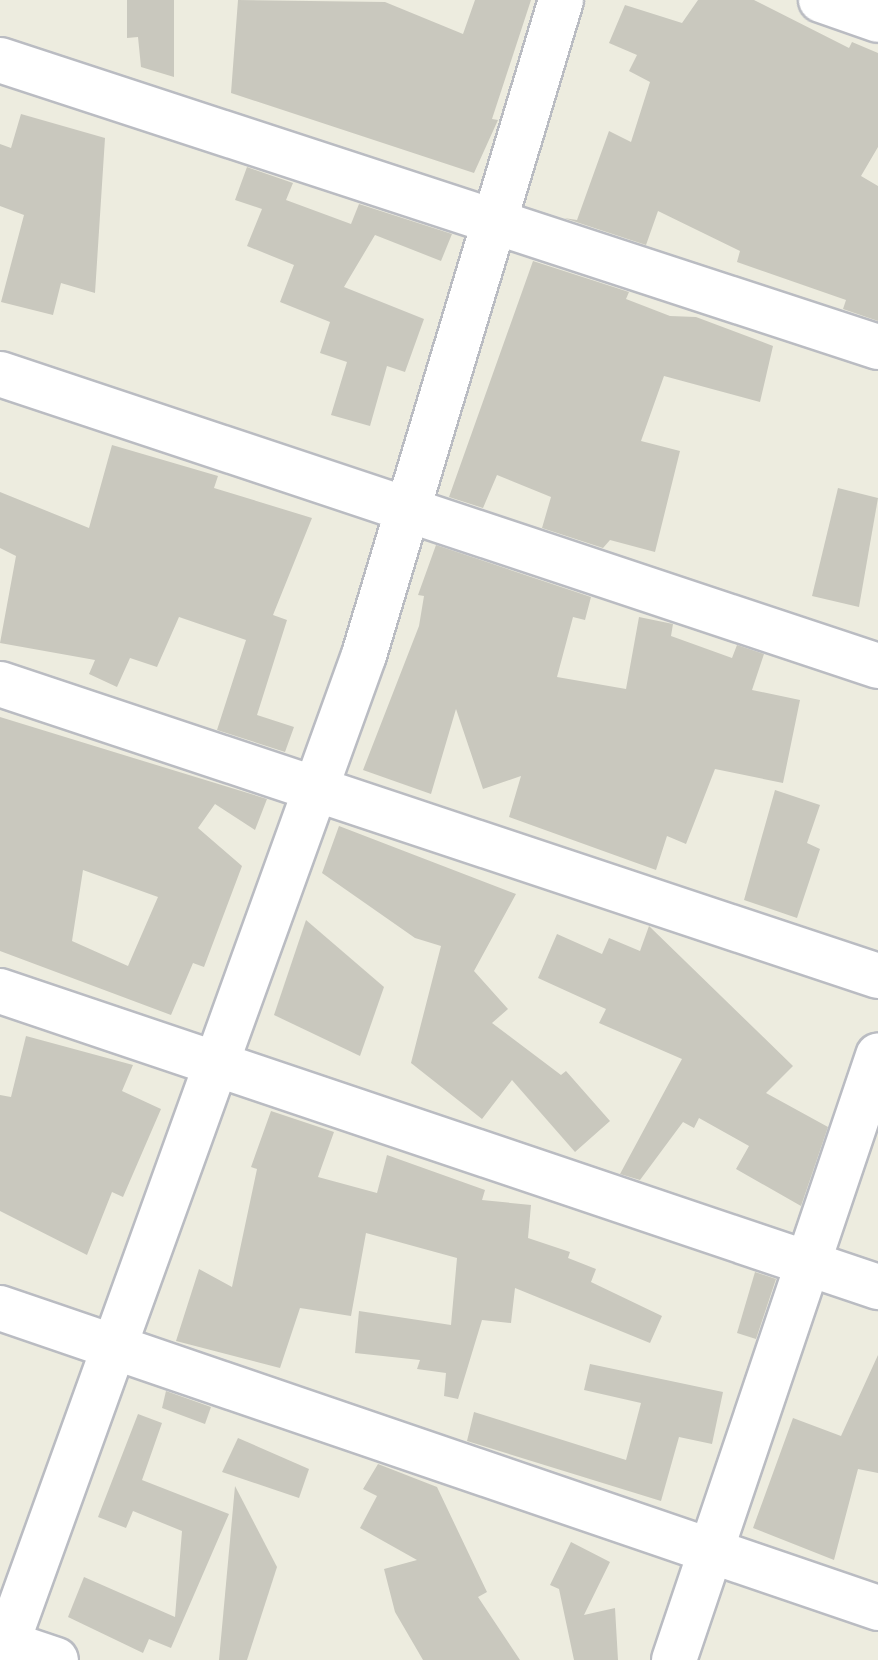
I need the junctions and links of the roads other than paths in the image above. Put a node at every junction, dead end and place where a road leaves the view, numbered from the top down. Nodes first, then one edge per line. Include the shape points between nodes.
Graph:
1 (561, 0) edge
2 (821, 0) edge
3 (878, 20) edge
4 (0, 60) edge
5 (493, 223) junction
6 (878, 347) edge
7 (0, 374) edge
8 (411, 510) junction
9 (878, 666) edge
10 (0, 684) edge
11 (316, 786) junction
12 (878, 976) edge
13 (0, 991) edge
14 (878, 1056) edge
15 (214, 1063) junction
16 (809, 1263) junction
17 (878, 1287) edge
18 (0, 1308) edge
19 (113, 1345) junction
20 (710, 1552) junction
21 (878, 1608) edge
22 (2, 1648) edge
23 (56, 1660) edge
24 (674, 1660) edge

1 - 5 street
2 - 3 street
4 - 5 street
5 - 6 street
5 - 8 street
7 - 8 street
8 - 9 street
8 - 11 street
10 - 11 street
11 - 12 street
11 - 15 street
13 - 15 street
14 - 16 street
15 - 16 street
15 - 19 street
16 - 17 street
16 - 20 street
18 - 19 street
19 - 20 street
19 - 22 street
20 - 21 street
20 - 24 street
22 - 23 street

